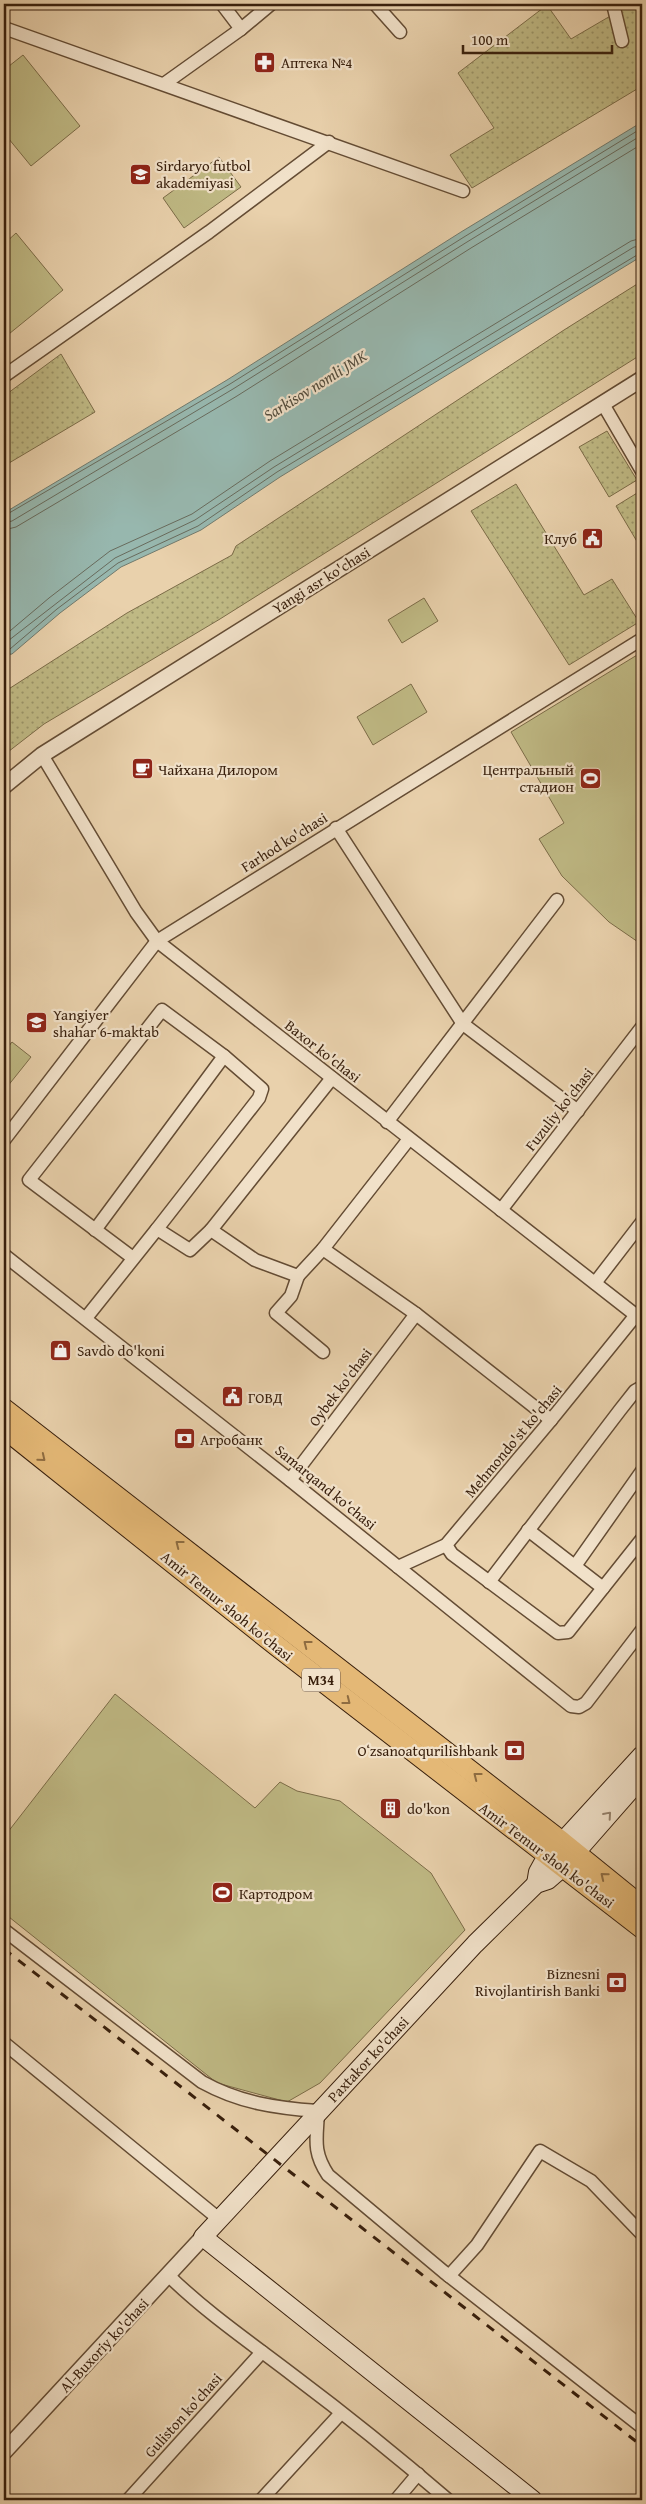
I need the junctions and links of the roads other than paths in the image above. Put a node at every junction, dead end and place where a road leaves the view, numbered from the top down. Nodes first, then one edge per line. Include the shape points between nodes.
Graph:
1 (222, 4) edge
2 (271, 4) edge
3 (375, 4) edge
4 (613, 4) edge
5 (4, 28) edge
6 (241, 29) junction
7 (400, 32) dead end
8 (622, 41) dead end
9 (164, 84) junction
10 (329, 142) junction
11 (462, 191) dead end
12 (4, 376) edge
13 (642, 379) edge
14 (602, 404) junction
15 (642, 471) edge
16 (642, 639) edge
17 (42, 755) junction
18 (4, 786) edge
19 (336, 828) junction
20 (557, 900) dead end
21 (157, 941) junction
22 (463, 1024) junction
23 (642, 1027) edge
24 (224, 1056) junction
25 (332, 1078) junction
26 (578, 1111) junction
27 (387, 1122) junction
28 (409, 1139) junction
29 (4, 1140) edge
30 (501, 1210) junction
31 (642, 1222) edge
32 (156, 1229) junction
33 (95, 1230) junction
34 (211, 1230) junction
35 (323, 1249) junction
36 (4, 1255) edge
37 (133, 1258) junction
38 (298, 1276) junction
39 (595, 1283) junction
40 (416, 1314) junction
41 (86, 1318) junction
42 (639, 1318) edge
43 (323, 1352) dead end
44 (642, 1387) edge
45 (4, 1409) edge
46 (552, 1420) junction
47 (4, 1428) edge
48 (642, 1471) edge
49 (290, 1480) junction
50 (528, 1530) junction
51 (642, 1539) edge
52 (446, 1545) junction
53 (576, 1566) junction
54 (398, 1567) junction
55 (489, 1582) junction
56 (604, 1588) junction
57 (289, 1630) junction
58 (642, 1630) edge
59 (277, 1646) junction
60 (642, 1755) edge
61 (642, 1777) edge
62 (562, 1855) junction
63 (642, 1907) edge
64 (642, 1928) edge
65 (4, 1930) edge
66 (4, 2043) edge
67 (318, 2111) junction
68 (219, 2219) junction
69 (642, 2234) edge
70 (203, 2237) junction
71 (169, 2276) junction
72 (449, 2276) junction
73 (262, 2352) junction
74 (341, 2413) junction
75 (642, 2427) edge
76 (4, 2452) edge
77 (418, 2474) junction
78 (128, 2500) edge
79 (261, 2500) edge
80 (396, 2500) edge
81 (448, 2500) edge
82 (533, 2500) edge

1 - 6 street
2 - 6 street
3 - 7 street
4 - 8 street
5 - 9 street
6 - 9 street
9 - 10 street
10 - 11 street
10 - 12 street via 209,232
13 - 14 street, Yangi asr ko'chasi
14 - 15 street
14 - 17 street, Yangi asr ko'chasi
16 - 19 street, Farhod ko'chasi
17 - 18 street, Yangi asr ko'chasi
17 - 21 street, Baxor ko'chasi via 136,912
19 - 21 street, Farhod ko'chasi
19 - 22 street
20 - 22 street
21 - 25 street, Baxor ko'chasi
21 - 29 street, Farhod ko'chasi
22 - 26 street
22 - 27 street
23 - 26 street, Fuzuliy ko'chasi
24 - 32 street via 262,1089 259,1098
24 - 33 street
24 - 33 street via 162,1010 29,1180
25 - 27 street, Baxor ko'chasi
25 - 34 street
26 - 30 street, Fuzuliy ko'chasi
27 - 28 street, Baxor ko'chasi
28 - 30 street, Baxor ko'chasi
28 - 35 street
30 - 39 street, Baxor ko'chasi
31 - 39 street
32 - 34 street via 190,1250
32 - 37 street
33 - 37 street
34 - 38 street via 255,1260
35 - 38 street
35 - 40 street
36 - 41 street, Samarqand ko‘chasi
37 - 41 street
38 - 43 street via 291,1296 276,1313
39 - 42 street, Baxor ko'chasi
40 - 46 street
40 - 49 street, Oybek ko'chasi
41 - 49 street, Samarqand ko‘chasi
42 - 46 street, Mehmondo'st ko'chasi
44 - 50 street via 635,1391
57 -> 45 highway, Amir Temur shoh ko'chasi / M34
46 - 52 street, Mehmondo'st ko'chasi
47 -> 59 highway, Amir Temur shoh ko'chasi / M34
48 - 53 street
49 - 54 street, Samarqand ko‘chasi
50 - 53 street
50 - 55 street
51 - 56 street
52 - 54 street, Mehmondo'st ko'chasi
52 - 55 street via 452,1554
53 - 56 street
54 - 58 street, Samarqand ko‘chasi via 571,1706 579,1707 586,1703
55 - 56 street via 558,1634 568,1632
57 - 59 highway
62 -> 57 highway, Amir Temur shoh ko'chasi / M34
59 -> 62 highway, Amir Temur shoh ko'chasi / M34
60 - 62 main road, Paxtakor ko'chasi
62 -> 61 main road, Paxtakor ko'chasi
63 -> 62 highway, Amir Temur shoh ko'chasi / M34
62 - 64 highway, Amir Temur shoh ko'chasi / M34
62 - 67 main road, Paxtakor ko'chasi via 538,1872 536,1884
65 - 67 street via 202,2082 222,2093 265,2106
66 - 68 street
67 - 68 main road, Paxtakor ko'chasi
67 - 72 street via 318,2160 328,2174
68 - 70 main road, Paxtakor ko'chasi
69 - 72 street via 591,2182 540,2151 477,2245
70 - 71 street, Al-Buxoriy ko'chasi
70 - 82 main road
71 - 73 street via 194,2300
71 - 76 street, Al-Buxoriy ko'chasi
72 - 75 street
73 - 74 street
73 - 78 street, Guliston ko'chasi
74 - 77 street
74 - 79 street
77 - 80 street
77 - 81 street

